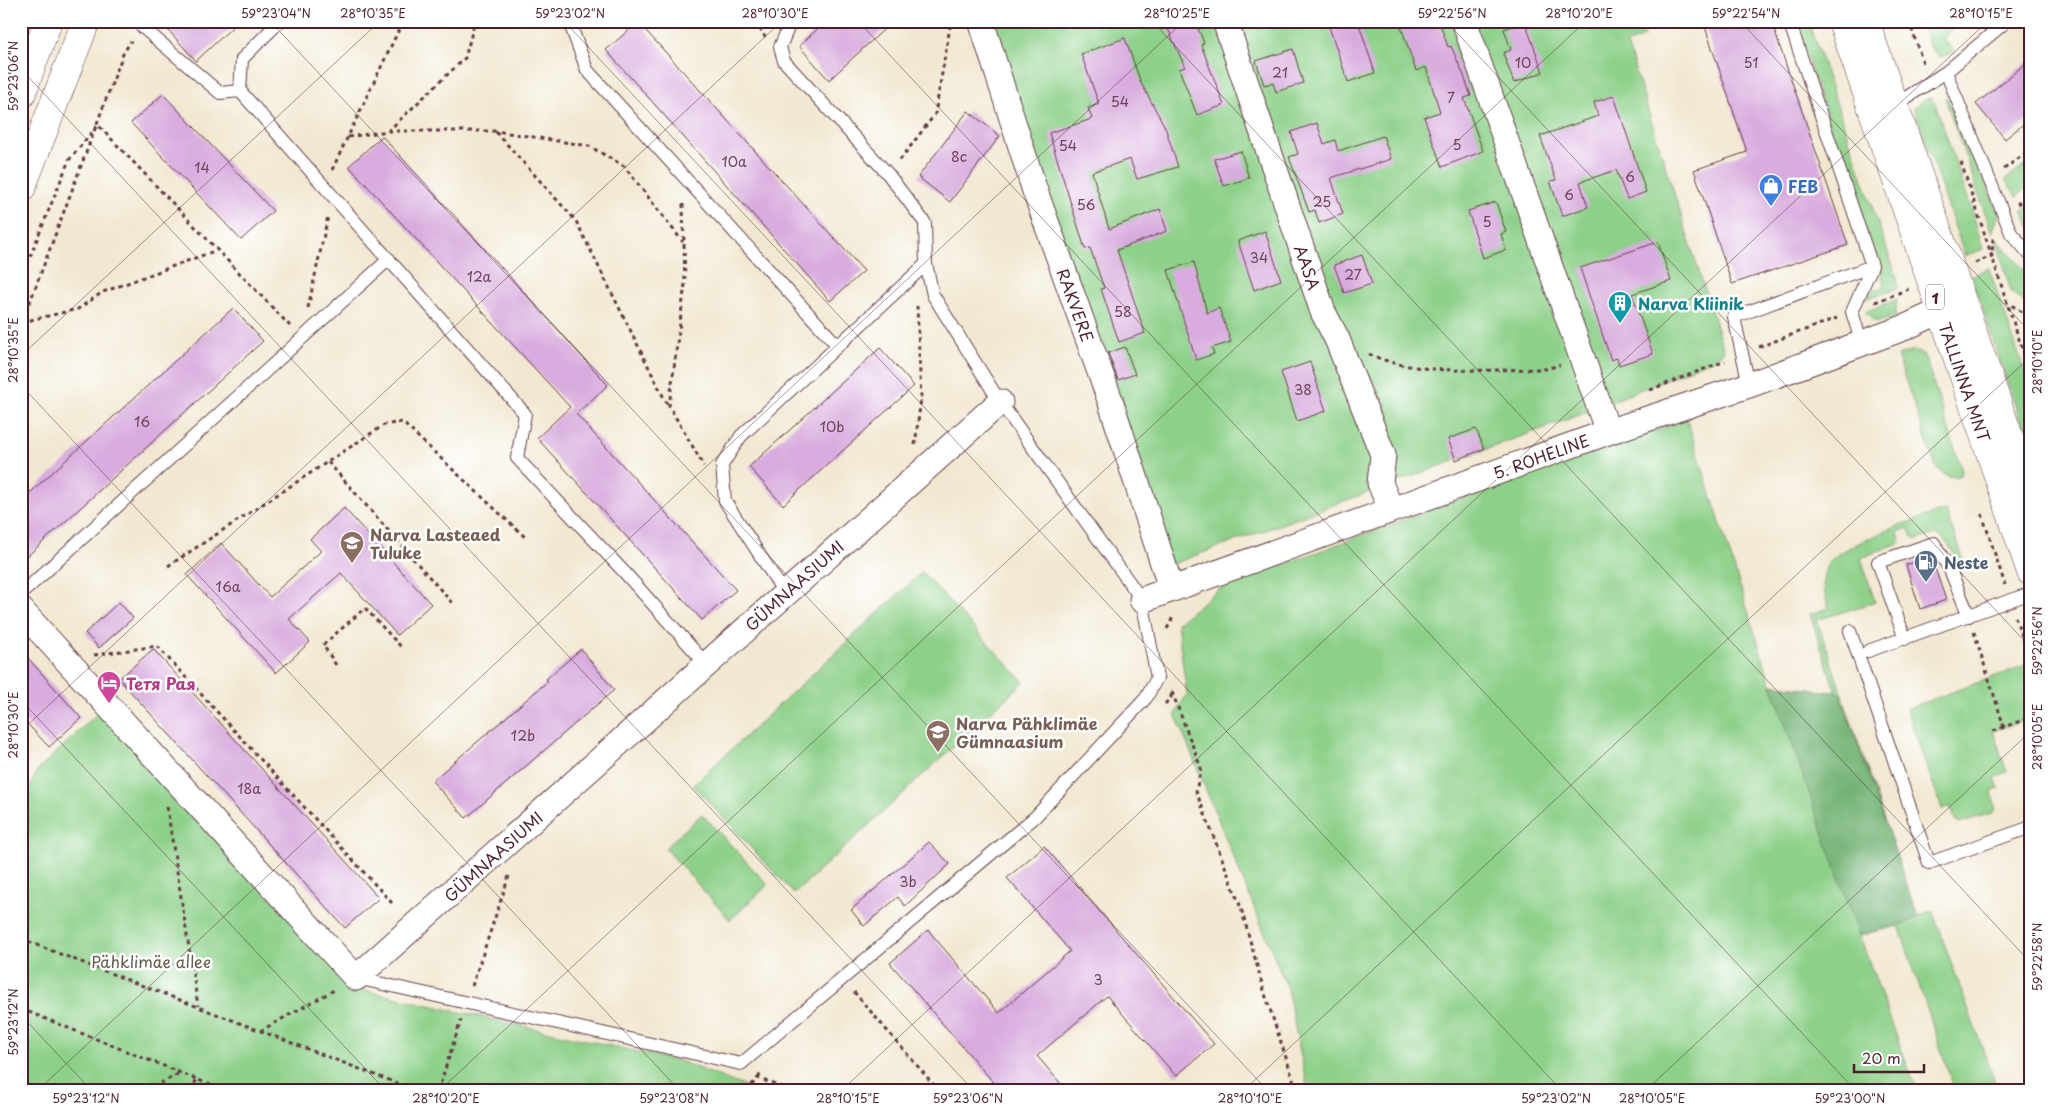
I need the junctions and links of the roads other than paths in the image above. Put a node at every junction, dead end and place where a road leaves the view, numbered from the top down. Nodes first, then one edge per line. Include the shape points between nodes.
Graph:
1 (48, 21) edge
2 (86, 21) edge
3 (280, 21) edge
4 (570, 21) edge
5 (791, 21) edge
6 (981, 21) edge
7 (1226, 21) edge
8 (1464, 21) edge
9 (1789, 21) edge
10 (1842, 21) edge
11 (1865, 21) edge
12 (2007, 21) edge
13 (141, 26) road end
14 (1946, 72) junction
15 (240, 91) junction
16 (21, 95) edge
17 (1884, 110) junction
18 (21, 189) edge
19 (2031, 256) edge
20 (389, 259) junction
21 (926, 264) junction
22 (1872, 266) junction
23 (1952, 308) junction
24 (1862, 344) junction
25 (837, 345) junction
26 (1749, 385) junction
27 (1000, 402) junction
28 (1608, 432) junction
29 (2031, 500) edge
30 (1391, 510) junction
31 (2031, 572) edge
32 (2031, 593) edge
33 (21, 594) edge
34 (785, 594) junction
35 (1175, 599) junction
36 (1142, 600) junction
37 (21, 610) edge
38 (1969, 616) junction
39 (1850, 631) dead end
40 (1905, 639) junction
41 (1868, 652) dead end
42 (706, 664) junction
43 (2031, 827) edge
44 (356, 978) junction

1 - 16 main road
2 - 18 main road
3 - 15 lane via 242,59
4 - 25 lane via 587,70
5 - 21 lane via 780,47 784,61 888,174 925,222
6 - 35 street, RAKVERE via 1035,190 1110,400
7 - 30 street, AASA via 1323,312 1383,455 1380,483
8 - 28 street
9 - 22 lane
10 - 17 main road, TALLINNA MNT / 1
11 - 17 main road, TALLINNA MNT / 1
12 - 14 lane
13 - 15 lane via 220,93
14 - 17 lane
14 - 19 lane via 2011,233
15 - 20 lane
17 - 23 main road, TALLINNA MNT / 1
20 - 33 lane
20 - 42 lane via 525,414 517,458
21 - 25 lane
21 - 27 lane via 933,295
22 - 24 lane via 1852,312
22 - 26 lane via 1734,317
23 - 24 street, 5. ROHELINE
23 - 29 main road, TALLINNA MNT / 1
23 - 31 main road, TALLINNA MNT / 1
24 - 26 street, 5. ROHELINE
25 - 34 lane via 740,436 722,465 725,501
26 - 28 street, 5. ROHELINE
27 - 34 street, GÜMNAASIUMI
27 - 36 lane
28 - 30 street, 5. ROHELINE
30 - 35 street, 5. ROHELINE
32 - 38 lane
34 - 42 street, GÜMNAASIUMI
35 - 36 street, 5. ROHELINE
36 - 44 lane via 1157,678 1146,698 1035,817 741,1064
37 - 44 street
38 - 40 lane
38 - 40 lane via 1950,570 1934,543 1878,562
39 - 43 lane via 1929,863
40 - 41 lane
42 - 44 street, GÜMNAASIUMI

